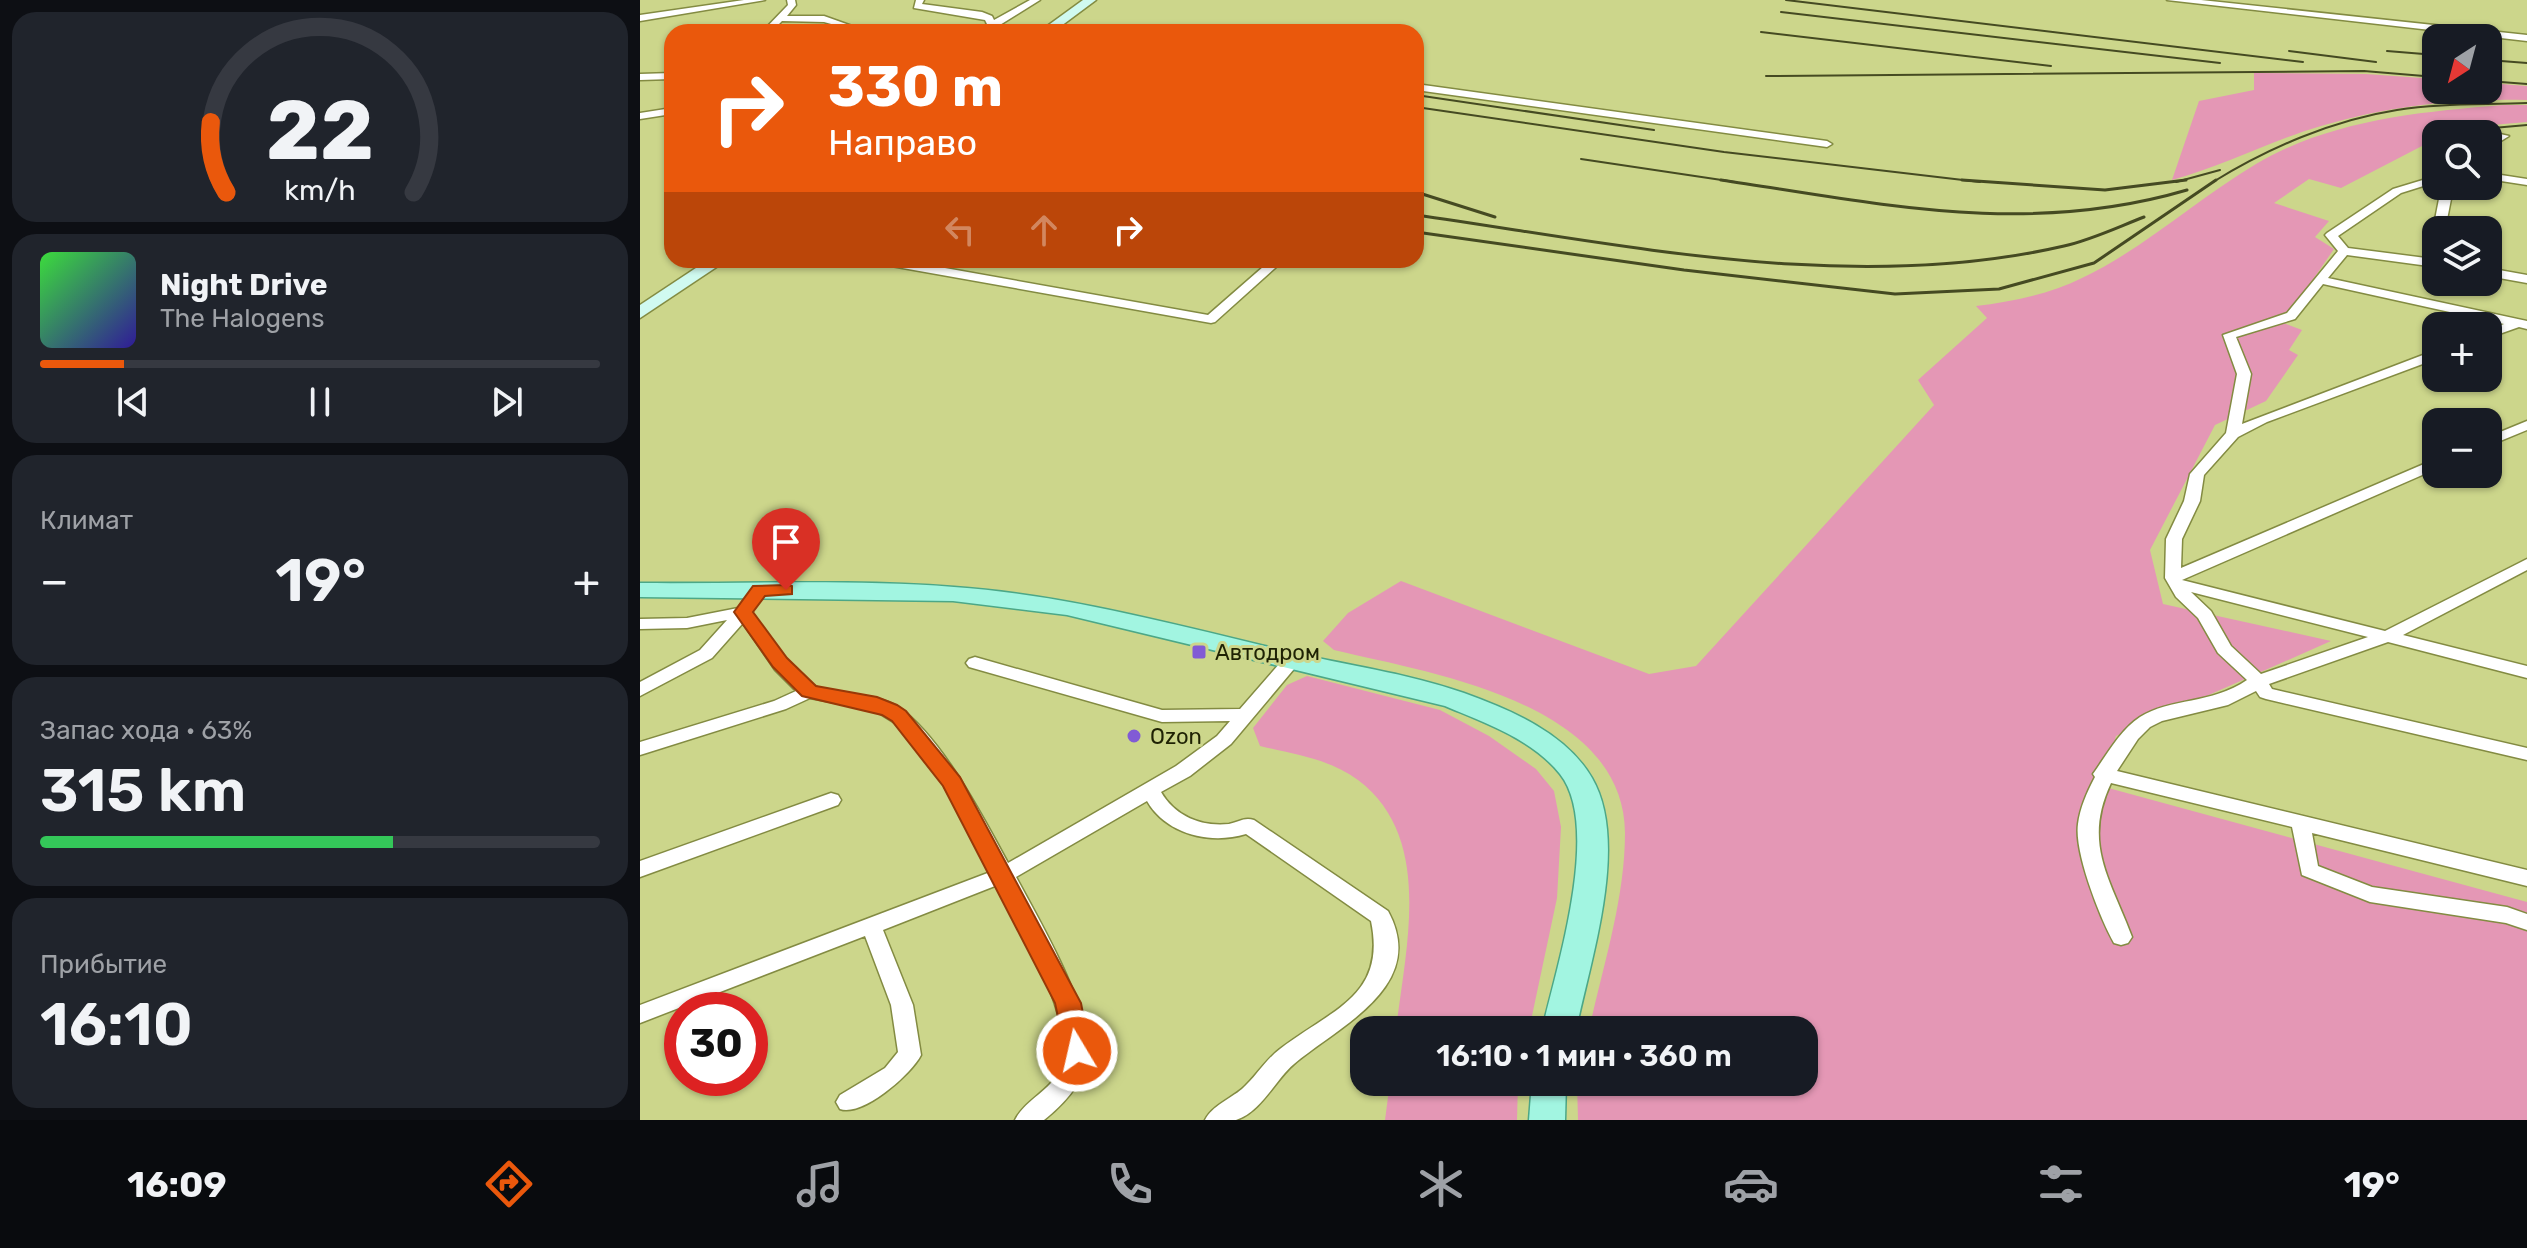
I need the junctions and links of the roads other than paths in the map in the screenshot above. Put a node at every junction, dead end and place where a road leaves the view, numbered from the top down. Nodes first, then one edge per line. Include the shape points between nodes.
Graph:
1 (761, 0) edge
2 (791, 0) edge
3 (920, 0) edge
4 (1036, 0) edge
5 (1090, 0) edge
6 (2172, 0) edge
7 (640, 18) edge
8 (781, 18) junction
9 (775, 24) edge
10 (841, 24) edge
11 (991, 24) edge
12 (995, 24) edge
13 (1056, 24) edge
14 (2527, 38) edge
15 (664, 76) edge
16 (640, 77) edge
17 (1424, 88) edge
18 (664, 112) edge
19 (640, 116) edge
20 (1827, 144) dead end
21 (2502, 178) edge
22 (2527, 182) edge
23 (2422, 185) edge
24 (2344, 251) junction
25 (2422, 261) edge
26 (707, 268) edge
27 (925, 268) edge
28 (1269, 268) edge
29 (2502, 275) edge
30 (2527, 279) edge
31 (2320, 280) junction
32 (640, 313) edge
33 (2522, 324) edge
34 (2502, 330) edge
35 (2422, 359) edge
36 (2527, 425) edge
37 (2233, 434) junction
38 (2502, 436) edge
39 (2422, 470) edge
40 (2527, 564) edge
41 (2174, 580) junction
42 (640, 590) edge
43 (752, 601) junction
44 (640, 624) edge
45 (2386, 637) junction
46 (1293, 659) junction
47 (975, 663) dead end
48 (2527, 672) edge
49 (2258, 681) junction
50 (640, 690) edge
51 (810, 691) junction
52 (1246, 715) junction
53 (640, 749) edge
54 (2527, 754) edge
55 (2102, 774) junction
56 (1150, 790) junction
57 (831, 800) dead end
58 (2301, 824) junction
59 (640, 869) edge
60 (1003, 875) junction
61 (2527, 878) edge
62 (2527, 922) edge
63 (871, 926) junction
64 (2121, 937) dead end
65 (640, 1014) edge
66 (1562, 1016) edge
67 (1548, 1096) edge
68 (848, 1102) dead end
69 (1027, 1120) edge
70 (1217, 1120) edge
71 (1547, 1120) edge

1 - 7 street
2 - 8 street
3 - 11 street via 917,6 982,15
4 - 12 street
5 - 13 main road
6 - 14 street
8 - 9 street
8 - 10 street
15 - 16 street
17 - 20 street
18 - 19 street
21 - 22 street
23 - 24 street via 2397,191 2331,235
24 - 25 street
24 - 31 street
26 - 32 main road
27 - 28 street via 1211,319
29 - 30 street
31 - 33 street
31 - 37 street via 2291,316 2229,335 2244,374
33 - 34 street
35 - 37 street
36 - 38 street
37 - 41 street via 2197,474 2192,501 2174,539
39 - 41 street
40 - 45 street
41 - 45 street
41 - 49 street via 2205,615 2224,649
42 - 43 main road
43 - 44 street via 701,622
43 - 46 main road via 953,594 1067,607
43 - 50 street via 706,654
43 - 51 street via 780,663
45 - 48 street
45 - 49 street
46 - 52 street
46 - 66 main road via 1453,699 1511,723 1553,752 1579,781 1592,818 1593,856
47 - 52 street via 1162,716
49 - 54 street via 2266,693
49 - 55 street via 2239,696 2207,708 2153,717 2130,736
51 - 53 street
51 - 60 street via 877,704 899,716 952,782
52 - 56 street via 1224,740
55 - 58 street
55 - 64 street via 2086,837
56 - 60 street
56 - 70 street via 1170,817 1224,832 1247,825 1381,917 1388,939 1386,964 1372,991 1284,1058 1252,1096
57 - 59 street
58 - 61 street
58 - 62 street via 2309,870 2370,894
60 - 63 street
60 - 69 street via 1068,1003 1075,1039 1072,1071 1064,1085
63 - 65 street
63 - 68 street via 908,1024 910,1055 893,1075
67 - 71 main road

